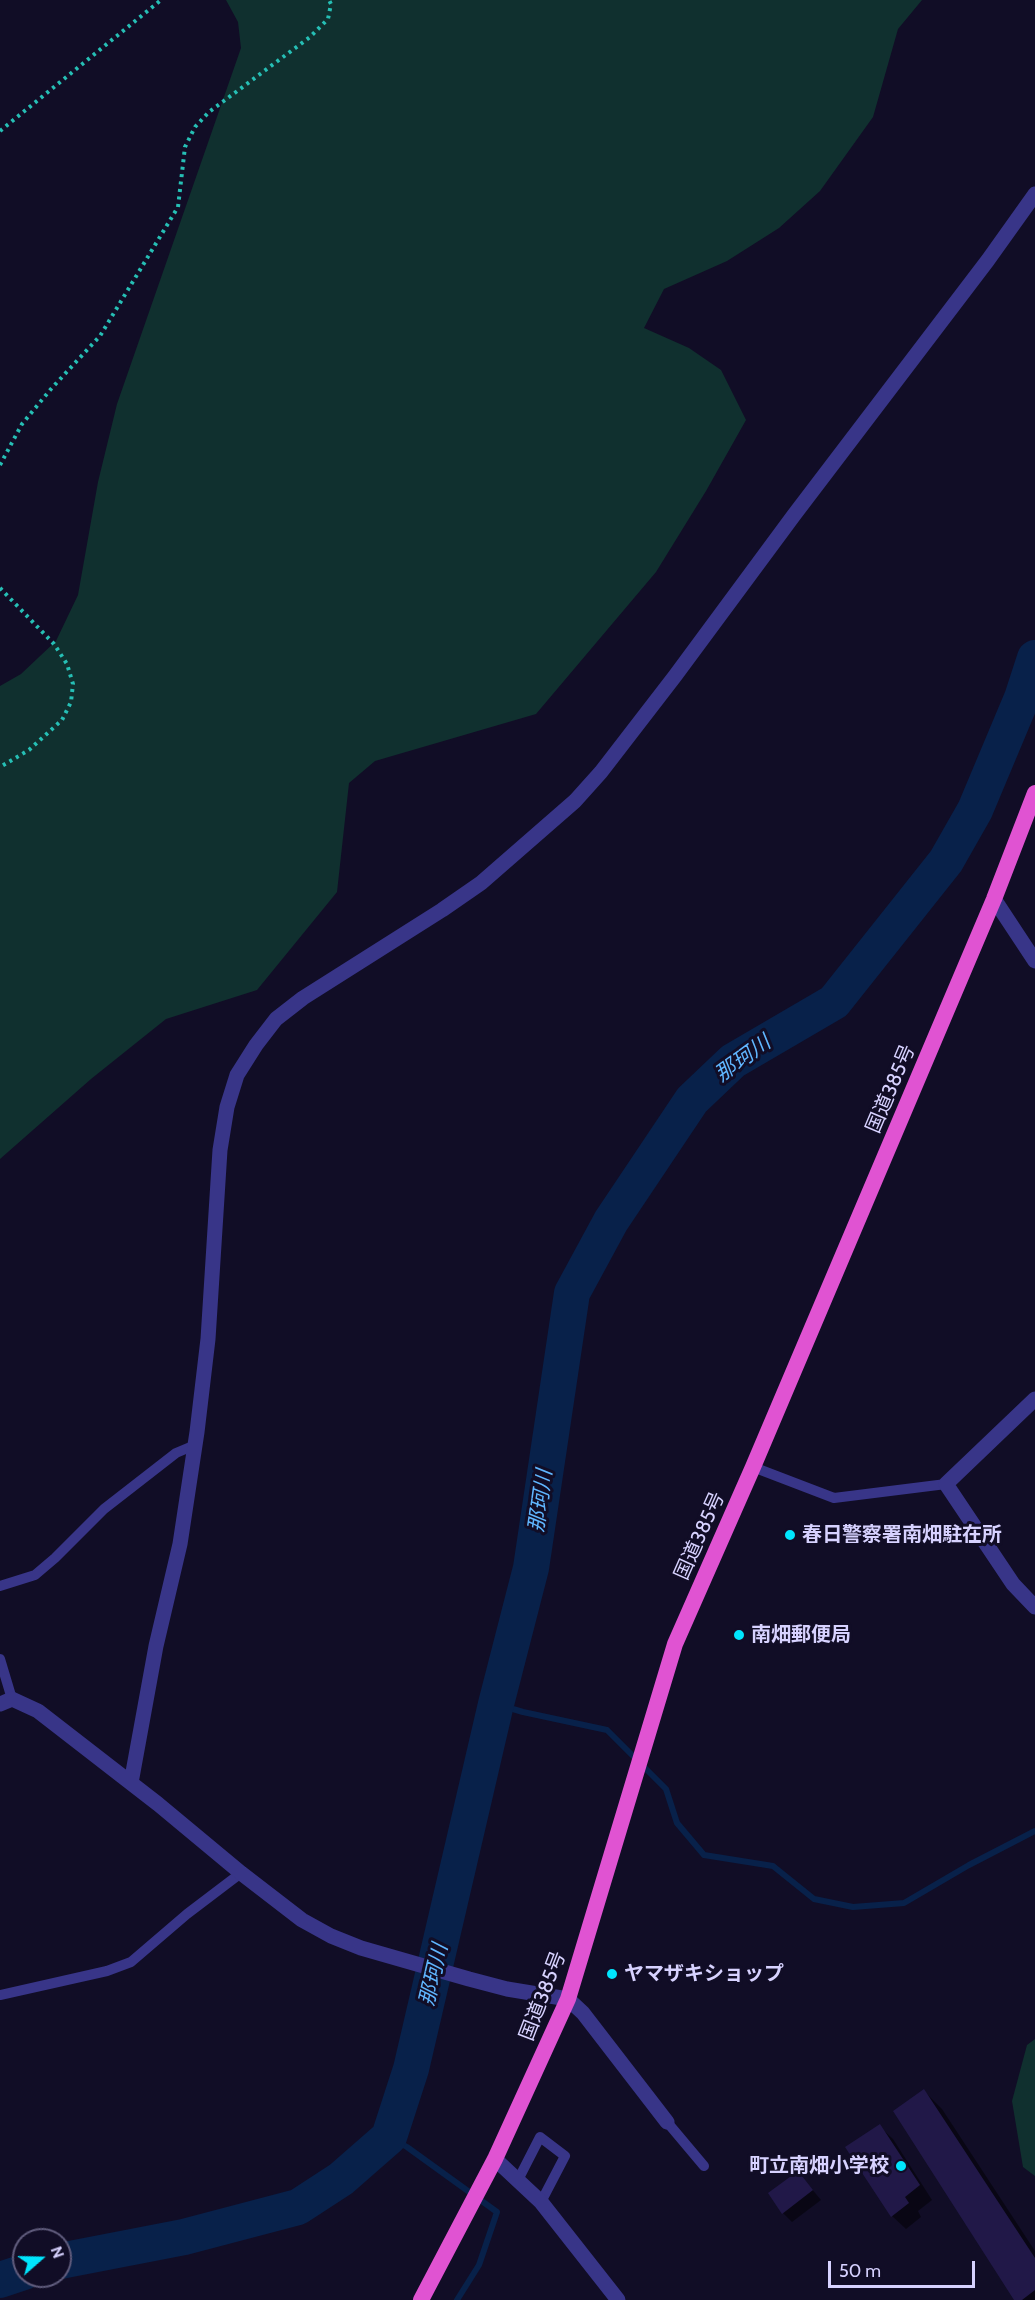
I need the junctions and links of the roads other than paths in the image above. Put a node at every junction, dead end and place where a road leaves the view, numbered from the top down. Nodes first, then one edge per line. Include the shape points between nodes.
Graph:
1 (1035, 194) edge
2 (1035, 794) edge
3 (994, 899) junction
4 (1035, 961) edge
5 (1035, 1399) edge
6 (195, 1445) junction
7 (753, 1467) junction
8 (946, 1484) junction
9 (0, 1586) edge
10 (1035, 1607) edge
11 (0, 1659) edge
12 (6, 1702) edge
13 (131, 1783) junction
14 (241, 1873) junction
15 (0, 1995) edge
16 (568, 1999) junction
17 (668, 2122) joint
18 (495, 2159) junction
19 (704, 2166) dead end
20 (518, 2180) junction
21 (541, 2202) junction
22 (421, 2300) edge
23 (618, 2300) edge

1 - 6 street via 669,685 575,801 481,883 303,998 276,1019 256,1045 237,1075 220,1150 207,1351
2 - 3 highway, 国道385号
3 - 4 street
3 - 7 highway, 国道385号
5 - 8 street
6 - 9 lane via 176,1453 111,1503 35,1575
6 - 13 street via 180,1544 156,1646
7 - 8 lane via 834,1498
7 - 16 highway, 国道385号 via 675,1644
8 - 10 street via 1013,1584
11 - 12 lane
12 - 13 street via 38,1711
13 - 14 street
14 - 15 lane via 131,1962
14 - 16 street via 302,1920 361,1948 507,1989
16 - 17 street
16 - 18 highway, 国道385号
17 - 19 lane
18 - 20 street
18 - 22 highway, 国道385号
20 - 21 street
20 - 21 lane via 540,2137 565,2157
21 - 23 street

